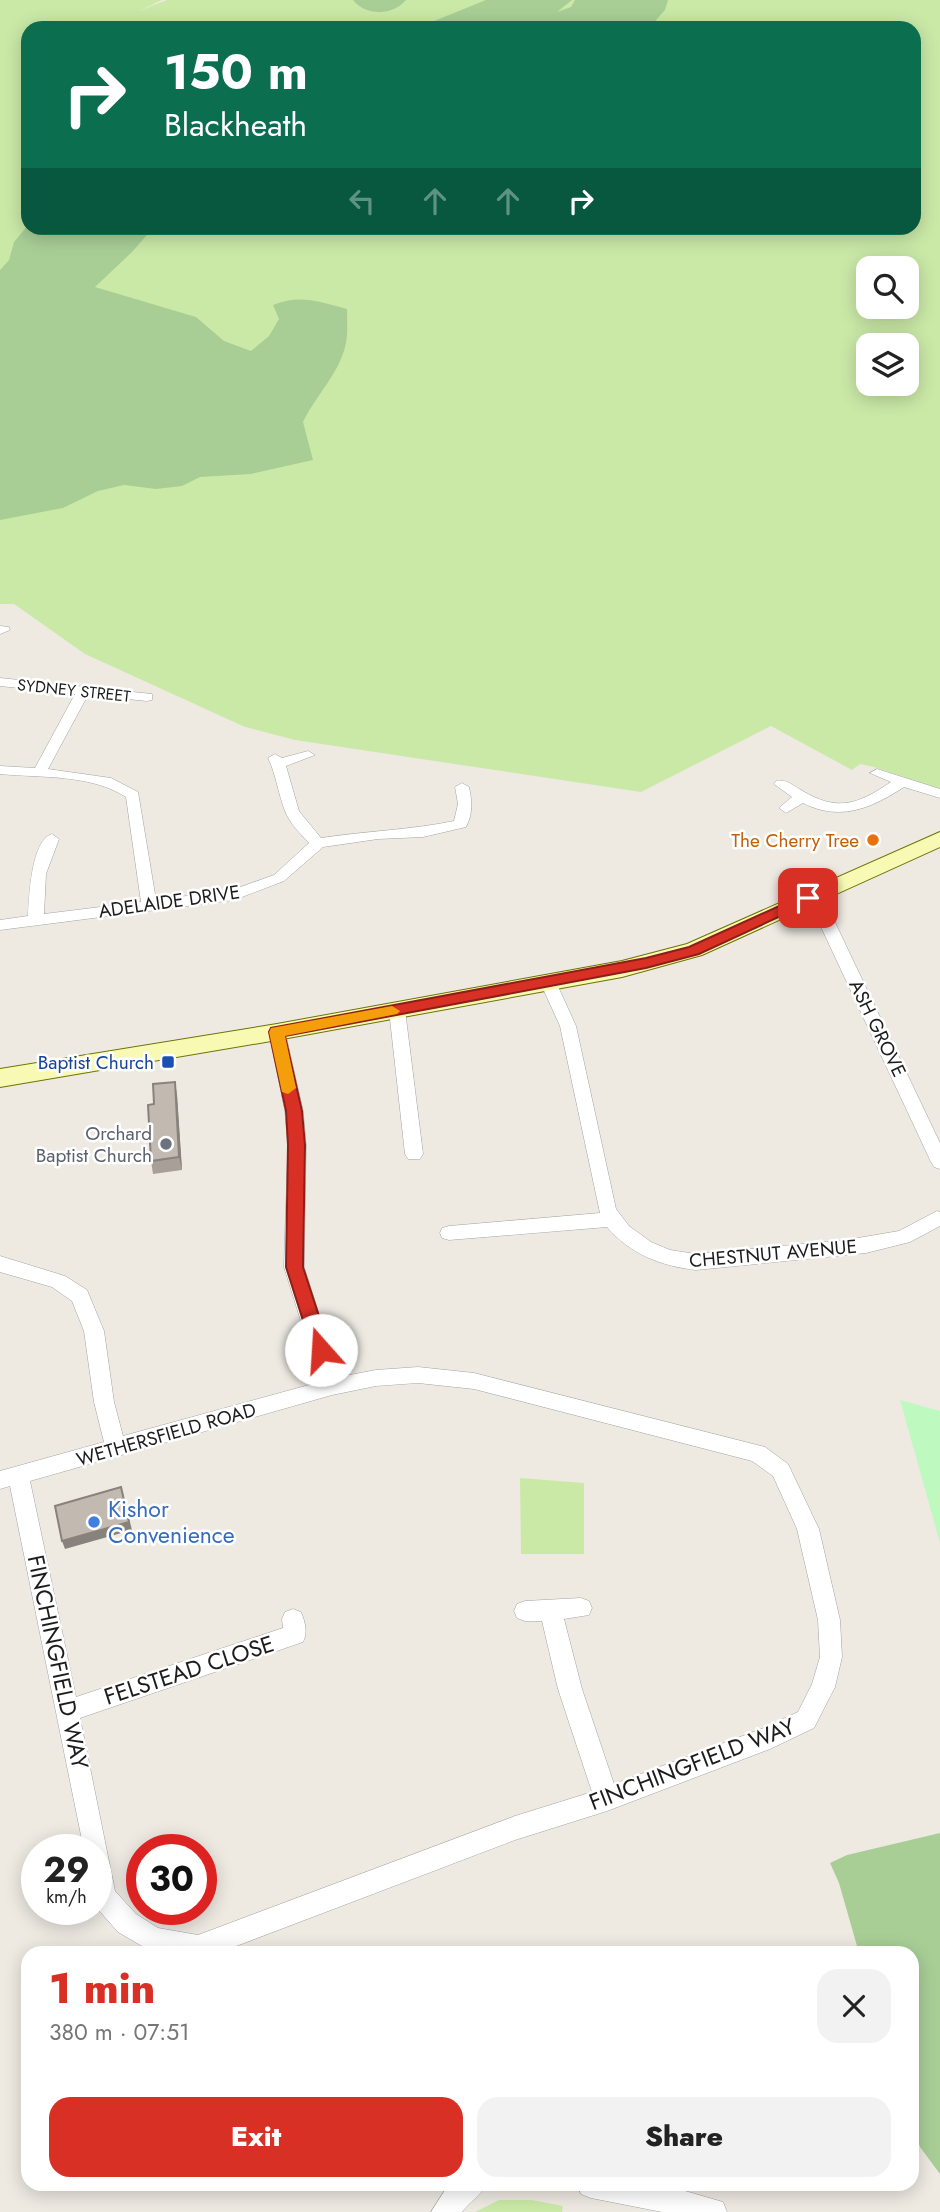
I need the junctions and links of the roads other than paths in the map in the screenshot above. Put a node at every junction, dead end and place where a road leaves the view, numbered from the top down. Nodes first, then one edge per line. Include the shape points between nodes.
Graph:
1 (0, 682) edge
2 (84, 690) junction
3 (147, 697) dead end
4 (307, 755) dead end
5 (0, 770) edge
6 (39, 773) junction
7 (877, 774) dead end
8 (900, 782) junction
9 (781, 784) dead end
10 (459, 793) dead end
11 (940, 794) edge
12 (801, 798) junction
13 (786, 808) dead end
14 (52, 839) dead end
15 (940, 839) edge
16 (318, 843) junction
17 (814, 895) junction
18 (149, 905) junction
19 (36, 919) junction
20 (0, 925) edge
21 (548, 982) junction
22 (397, 1010) junction
23 (277, 1032) junction
24 (0, 1078) edge
25 (414, 1154) dead end
26 (940, 1162) edge
27 (939, 1217) edge
28 (611, 1219) junction
29 (449, 1233) dead end
30 (0, 1265) edge
31 (332, 1387) junction
32 (117, 1448) junction
33 (9, 1478) edge
34 (581, 1608) dead end
35 (551, 1610) junction
36 (525, 1611) dead end
37 (293, 1619) dead end
38 (69, 1711) junction
39 (607, 1799) junction
40 (93, 1834) edge
41 (112, 1906) edge
42 (187, 1946) edge
43 (203, 1946) edge
44 (461, 2191) edge
45 (631, 2191) edge
46 (444, 2212) edge
47 (713, 2212) edge

1 - 2 street, SYDNEY STREET
2 - 3 street, SYDNEY STREET
2 - 6 street
4 - 16 street via 276,761 292,811
5 - 6 street
6 - 18 street via 106,782 133,795
7 - 8 street
8 - 11 street
8 - 12 street via 857,808 829,808
9 - 12 street
10 - 16 street via 464,816 461,824
12 - 13 street
14 - 19 street via 37,874
15 - 17 main road
16 - 18 street, ADELAIDE DRIVE via 279,878 234,895
17 - 21 main road via 694,950
17 - 26 street, ASH GROVE
18 - 19 street, ADELAIDE DRIVE
19 - 20 street, ADELAIDE DRIVE
21 - 22 main road
21 - 28 street via 568,1026
22 - 23 main road
22 - 25 street
23 - 24 main road
23 - 31 street via 297,1145 295,1267
27 - 28 street, CHESTNUT AVENUE via 922,1230 882,1243 696,1262 670,1260 653,1252
28 - 29 street via 473,1224
30 - 32 street via 58,1281 80,1296 94,1331 104,1402
31 - 32 street, WETHERSFIELD ROAD
31 - 39 street, FINCHINGFIELD WAY via 418,1375 474,1381 758,1453 781,1470 808,1529 829,1620 831,1657 812,1709 806,1720 769,1737
32 - 33 street, WETHERSFIELD ROAD
33 - 38 street, FINCHINGFIELD WAY
34 - 35 street
35 - 36 street
35 - 39 street via 570,1689
37 - 38 street, FELSTEAD CLOSE via 295,1635
38 - 40 street, FINCHINGFIELD WAY
39 - 43 street, FINCHINGFIELD WAY via 515,1828
41 - 42 street, FINCHINGFIELD WAY via 127,1923 155,1940
44 - 46 street
45 - 47 street

